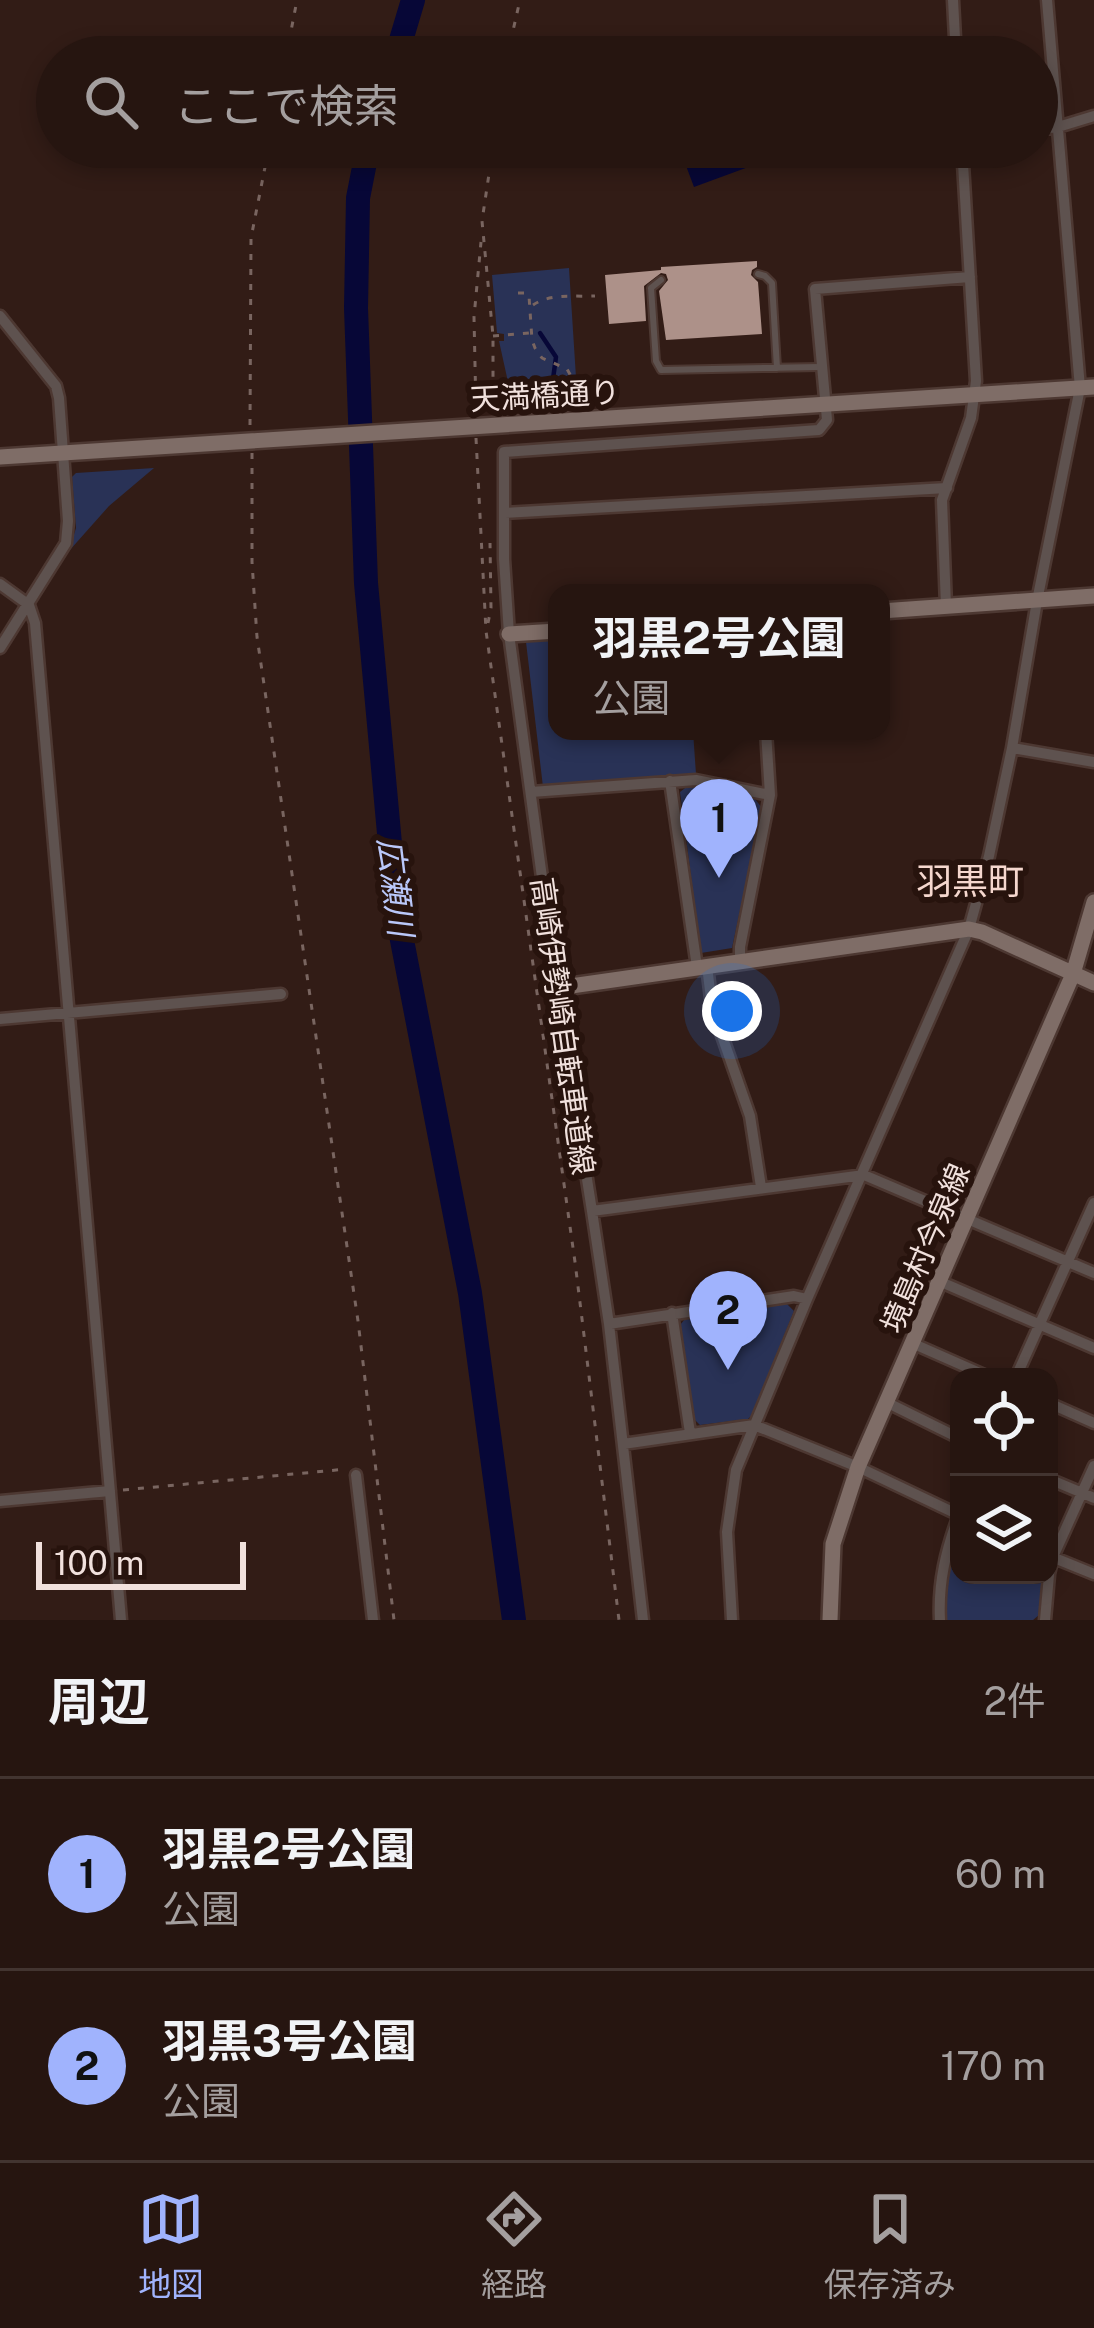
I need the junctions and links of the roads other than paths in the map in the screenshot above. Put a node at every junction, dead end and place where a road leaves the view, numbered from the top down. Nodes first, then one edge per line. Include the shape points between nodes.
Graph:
1 (953, 0) edge
2 (1047, 0) edge
3 (955, 36) edge
4 (1050, 36) edge
5 (1094, 116) edge
6 (1058, 128) joint
7 (963, 168) edge
8 (758, 274) dead end
9 (970, 277) junction
10 (661, 280) dead end
11 (0, 316) edge
12 (820, 367) junction
13 (777, 368) junction
14 (1087, 387) edge
15 (975, 395) junction
16 (825, 406) junction
17 (61, 453) junction
18 (0, 457) edge
19 (947, 488) junction
20 (505, 513) junction
21 (0, 584) edge
22 (1094, 596) edge
23 (1037, 601) junction
24 (29, 605) junction
25 (946, 606) junction
26 (890, 610) edge
27 (548, 632) edge
28 (509, 634) junction
29 (0, 649) edge
30 (767, 740) edge
31 (1012, 748) junction
32 (1094, 762) edge
33 (670, 781) junction
34 (531, 792) junction
35 (770, 795) junction
36 (1094, 902) edge
37 (969, 929) junction
38 (740, 962) junction
39 (702, 966) junction
40 (1073, 974) junction
41 (1094, 983) edge
42 (557, 988) junction
43 (281, 994) dead end
44 (68, 1013) junction
45 (0, 1019) edge
46 (864, 1174) junction
47 (761, 1187) junction
48 (1094, 1203) edge
49 (592, 1211) junction
50 (966, 1219) junction
51 (1069, 1263) junction
52 (1094, 1273) edge
53 (941, 1282) junction
54 (807, 1299) junction
55 (672, 1313) junction
56 (609, 1324) junction
57 (1041, 1326) junction
58 (914, 1344) junction
59 (1094, 1348) edge
60 (969, 1368) edge
61 (1020, 1368) edge
62 (888, 1403) junction
63 (1058, 1407) edge
64 (1094, 1423) edge
65 (754, 1425) junction
66 (690, 1433) junction
67 (950, 1434) edge
68 (623, 1444) junction
69 (1094, 1466) edge
70 (858, 1467) junction
71 (356, 1474) road end
72 (1058, 1482) edge
73 (110, 1491) junction
74 (1088, 1496) edge
75 (0, 1501) edge
76 (950, 1511) edge
77 (950, 1543) edge
78 (1058, 1545) edge
79 (1058, 1559) edge
80 (1094, 1574) edge
81 (1048, 1584) edge
82 (121, 1620) edge
83 (373, 1620) edge
84 (643, 1620) edge
85 (733, 1620) edge
86 (830, 1620) edge
87 (940, 1620) edge
88 (1045, 1620) edge

1 - 3 street
2 - 4 street
5 - 6 street
6 - 14 street
7 - 9 street
8 - 13 lane via 772,284
9 - 12 street via 815,289
9 - 15 street
10 - 13 lane via 651,287 662,370
11 - 17 street via 56,386
12 - 13 lane
12 - 16 street
14 - 15 street, 天満橋通り
14 - 23 street
15 - 16 street, 天満橋通り
15 - 19 street
16 - 17 street, 天満橋通り
16 - 20 street via 819,430 505,452
17 - 18 street, 天満橋通り
17 - 24 street via 66,543
19 - 20 street
19 - 25 street
20 - 28 street
21 - 24 street
22 - 23 street
23 - 25 street
23 - 31 street
24 - 29 street
24 - 44 street
25 - 26 street
27 - 28 street
28 - 34 street
30 - 35 street
31 - 32 street
31 - 37 street
33 - 34 street
33 - 35 street
33 - 39 street
34 - 42 street
35 - 38 street
36 - 40 street, 境島村今泉線
37 - 38 street
37 - 40 street
37 - 46 street
38 - 39 street
39 - 42 street
39 - 47 street via 750,1116
40 - 41 street
40 - 50 street, 境島村今泉線
42 - 49 street
43 - 44 street
44 - 45 street
44 - 73 street
46 - 47 street
46 - 50 street
46 - 54 street
47 - 49 street
48 - 51 street
49 - 56 street
50 - 51 street
50 - 53 street, 境島村今泉線
51 - 52 street
51 - 57 street
53 - 57 street
53 - 58 street, 境島村今泉線
54 - 55 street
54 - 65 street
55 - 56 street
55 - 66 street
56 - 68 street
57 - 59 street
57 - 61 street
58 - 60 street
58 - 62 street, 境島村今泉線
62 - 67 street
62 - 70 street, 境島村今泉線
63 - 64 street
65 - 66 street
65 - 70 street
65 - 85 street via 736,1470 727,1532
66 - 68 street
68 - 84 street
69 - 74 street
70 - 76 street
70 - 86 street, 境島村今泉線 via 833,1544
71 - 83 street
72 - 74 street
73 - 75 street
73 - 82 street
74 - 78 street
77 - 87 street
79 - 80 street
81 - 88 street

